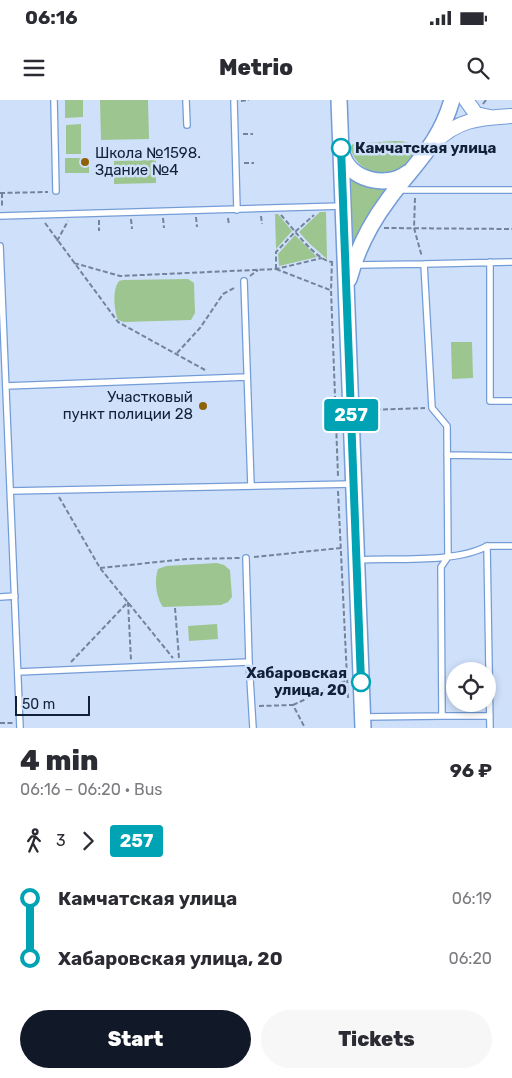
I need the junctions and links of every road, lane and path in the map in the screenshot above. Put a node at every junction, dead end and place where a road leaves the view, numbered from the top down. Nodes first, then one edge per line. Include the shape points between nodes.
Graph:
1 (54, 100) edge
2 (186, 100) edge
3 (234, 100) edge
4 (339, 100) edge
5 (452, 100) edge
6 (466, 100) edge
7 (512, 116) edge
8 (490, 118) junction
9 (187, 125) dead end
10 (235, 134) junction
11 (253, 134) dead end
12 (432, 145) junction
13 (341, 146) junction
14 (235, 163) junction
15 (254, 163) dead end
16 (412, 169) junction
17 (396, 190) junction
18 (415, 190) junction
19 (512, 190) edge
20 (56, 191) joint
21 (1, 193) edge
22 (343, 206) junction
23 (236, 210) junction
24 (319, 210) dead end
25 (278, 211) dead end
26 (260, 212) dead end
27 (228, 213) dead end
28 (196, 214) dead end
29 (163, 215) dead end
30 (1, 216) edge
31 (131, 216) dead end
32 (98, 217) dead end
33 (70, 218) dead end
34 (42, 219) dead end
35 (262, 224) dead end
36 (229, 225) dead end
37 (197, 227) dead end
38 (164, 228) dead end
39 (384, 228) dead end
40 (414, 228) junction
41 (132, 229) dead end
42 (512, 229) edge
43 (99, 231) dead end
44 (296, 231) junction
45 (57, 241) junction
46 (0, 246) edge
47 (332, 254) dead end
48 (322, 258) junction
49 (332, 262) junction
50 (490, 262) junction
51 (512, 262) edge
52 (74, 264) junction
53 (424, 264) junction
54 (354, 265) junction
55 (276, 269) junction
56 (258, 270) junction
57 (244, 281) junction
58 (331, 290) junction
59 (346, 300) junction
60 (177, 353) junction
61 (247, 377) junction
62 (219, 378) junction
63 (6, 386) junction
64 (512, 401) edge
65 (432, 408) junction
66 (368, 410) dead end
67 (447, 455) junction
68 (9, 456) junction
69 (512, 456) edge
70 (0, 457) edge
71 (346, 484) junction
72 (251, 486) junction
73 (55, 490) junction
74 (10, 491) junction
75 (487, 546) junction
76 (512, 546) edge
77 (340, 548) junction
78 (448, 557) junction
79 (246, 558) junction
80 (357, 561) junction
81 (100, 568) junction
82 (14, 596) junction
83 (0, 597) edge
84 (128, 602) junction
85 (175, 608) dead end
86 (248, 662) junction
87 (179, 665) junction
88 (131, 667) junction
89 (64, 670) junction
90 (18, 672) junction
91 (348, 680) junction
92 (348, 699) dead end
93 (293, 705) junction
94 (251, 707) junction
95 (442, 716) junction
96 (490, 716) junction
97 (0, 723) edge
98 (362, 723) edge
99 (20, 725) edge
100 (253, 728) edge
101 (305, 728) edge
102 (490, 728) edge

1 - 20 lane
2 - 9 lane
3 - 10 lane
4 - 13 main road
5 - 12 main road
6 - 8 street via 476,114
7 - 8 street
8 - 12 street via 462,122
10 - 11 path
10 - 14 lane
12 - 16 main road
13 - 16 main road via 349,166 367,178 396,180
13 - 22 main road
14 - 15 path
14 - 23 lane
16 - 17 main road
17 - 18 lane
17 - 54 main road via 371,226
18 - 19 lane
18 - 40 path
20 - 21 path
21 - 30 path
22 - 23 lane
22 - 59 main road
23 - 30 lane
24 - 44 path
25 - 44 path
26 - 35 path
27 - 36 path
28 - 37 path
29 - 38 path
31 - 41 path
32 - 43 path
33 - 45 path
34 - 45 path
39 - 40 path
40 - 42 path
40 - 53 path
44 - 48 path
44 - 55 path via 276,252
45 - 52 path
46 - 63 lane
47 - 49 path
48 - 49 path
48 - 55 path
49 - 58 path
50 - 51 lane
50 - 53 lane
50 - 64 lane via 490,401
52 - 56 path via 120,276
52 - 60 path via 118,322
53 - 54 lane
53 - 65 lane
54 - 59 main road
55 - 56 path
55 - 58 path
56 - 57 path
57 - 60 path via 223,294 200,328
57 - 61 lane
58 - 71 path
59 - 71 main road
60 - 62 path
61 - 62 lane
61 - 72 lane
62 - 63 lane
63 - 68 lane
65 - 66 path
65 - 67 lane via 447,426
67 - 69 lane
67 - 78 lane
68 - 70 lane
68 - 74 lane
71 - 72 lane
71 - 77 path
71 - 80 main road
72 - 73 lane
73 - 74 lane
73 - 81 path
74 - 82 lane
75 - 76 lane
75 - 78 lane via 476,552
75 - 96 lane
77 - 79 path
77 - 91 path
78 - 80 lane
78 - 95 lane via 441,567
79 - 81 path via 187,559
79 - 86 lane
80 - 98 main road
81 - 84 path
82 - 83 lane
82 - 90 lane
84 - 87 path
84 - 88 path
84 - 89 path
85 - 87 path
86 - 87 lane
86 - 94 lane
87 - 88 lane
88 - 89 lane
89 - 90 lane
90 - 99 lane
91 - 92 path
91 - 93 path
93 - 94 path
93 - 101 path
94 - 100 lane
95 - 96 lane
95 - 98 lane
96 - 102 lane
97 - 99 path

